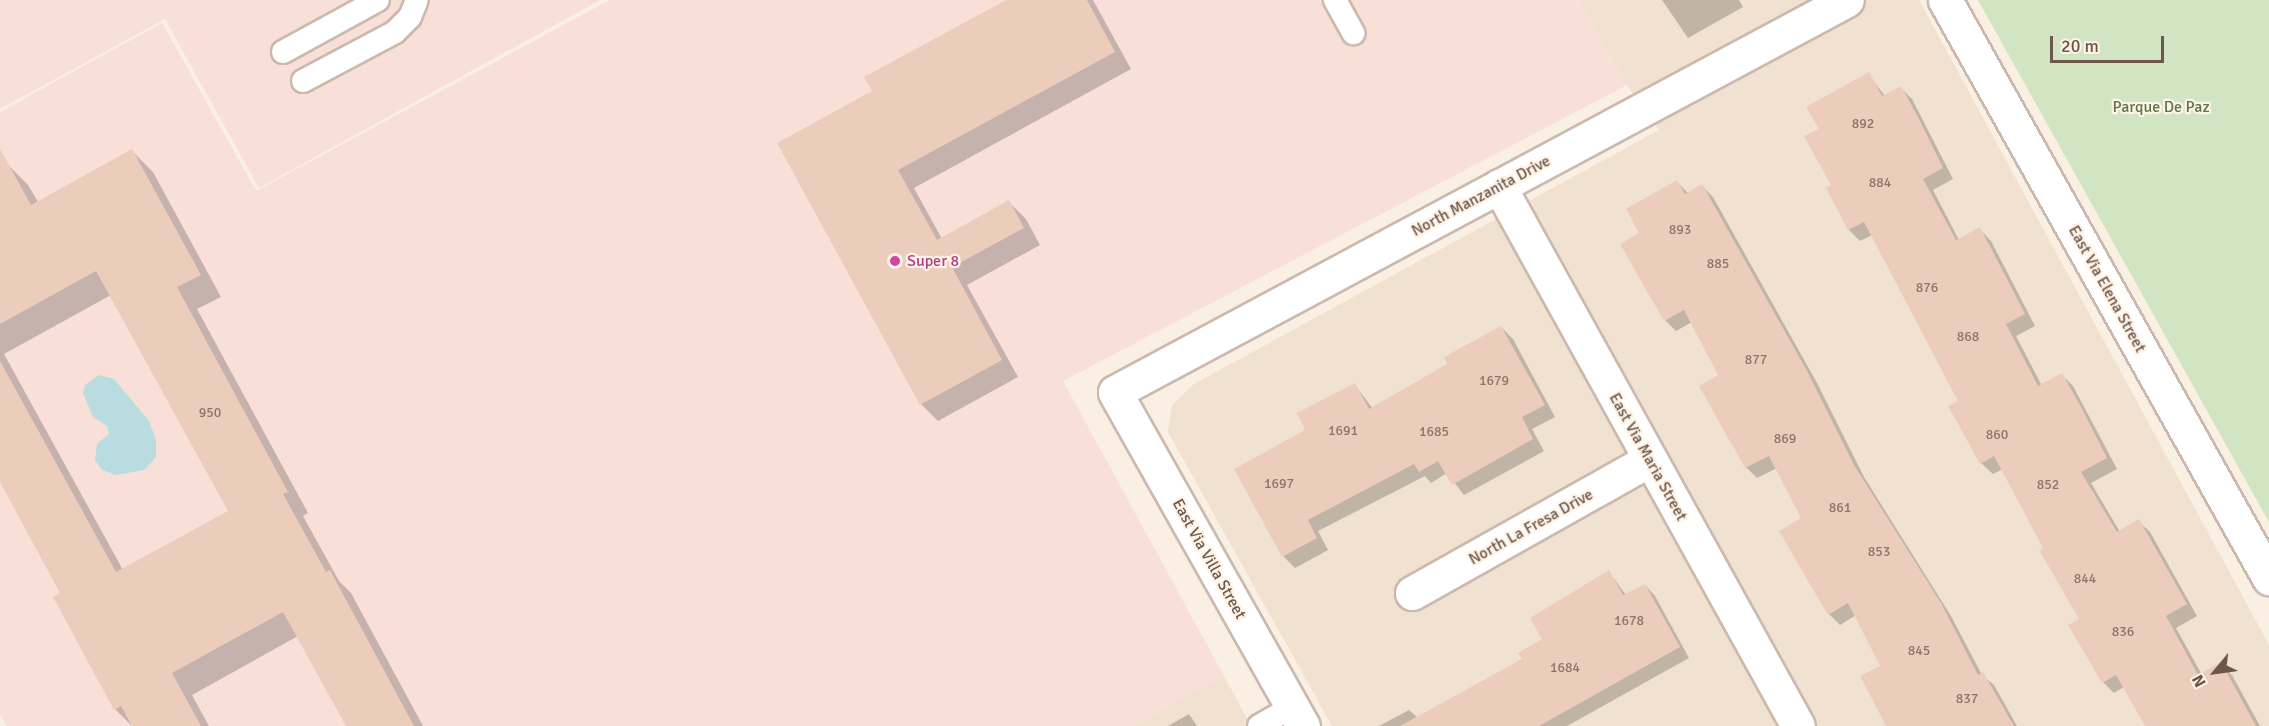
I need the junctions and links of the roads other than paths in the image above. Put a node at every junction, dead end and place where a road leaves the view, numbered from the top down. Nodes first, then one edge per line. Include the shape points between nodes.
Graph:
1 (378, 0) edge
2 (417, 0) edge
3 (1335, 0) edge
4 (1846, 0) edge
5 (1945, 0) edge
6 (1353, 33) dead end
7 (283, 52) dead end
8 (303, 81) dead end
9 (1499, 186) junction
10 (1115, 392) joint
11 (1649, 460) junction
12 (2269, 578) edge
13 (1412, 593) dead end
14 (1297, 717) edge
15 (1259, 726) edge
16 (1798, 726) edge

1 - 7 lane
2 - 8 lane via 410,17 395,32
3 - 6 lane
4 - 9 street, North Manzanita Drive
5 - 12 street, East Via Elena Street
9 - 10 street, North Manzanita Drive
9 - 11 street, East Via Maria Street
10 - 14 street, East Via Villa Street
11 - 13 street, North La Fresa Drive
11 - 16 street, East Via Maria Street
14 - 15 lane

